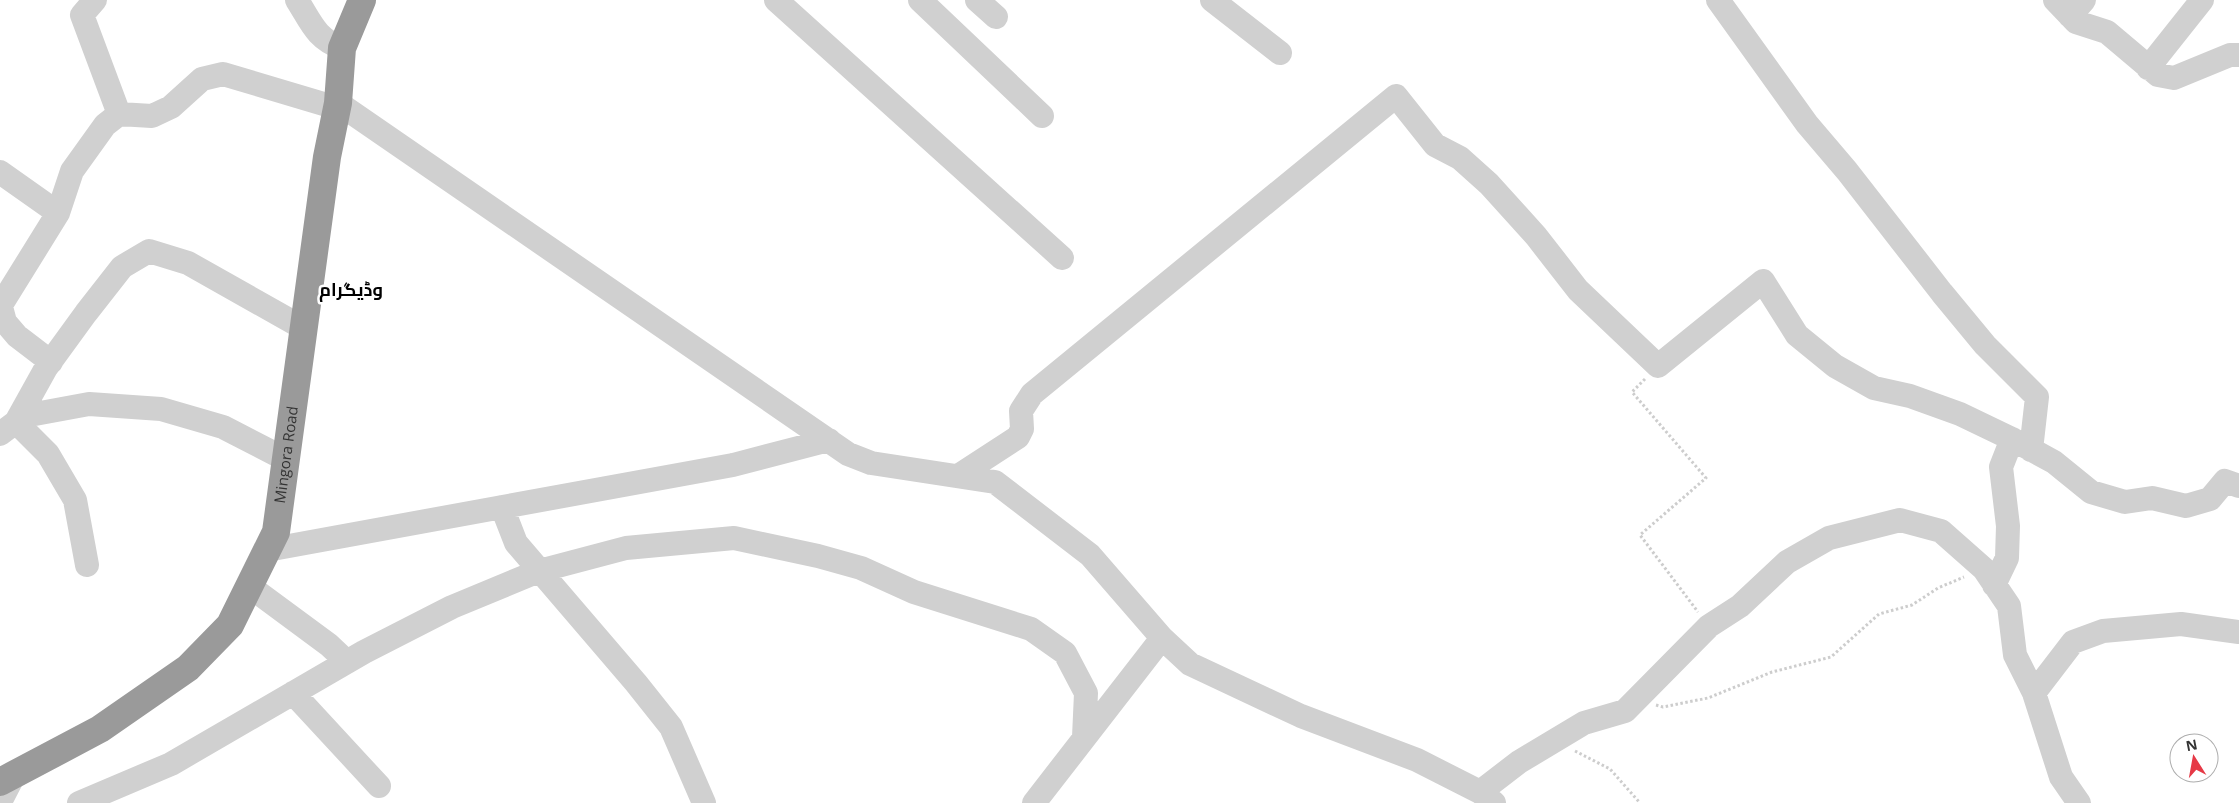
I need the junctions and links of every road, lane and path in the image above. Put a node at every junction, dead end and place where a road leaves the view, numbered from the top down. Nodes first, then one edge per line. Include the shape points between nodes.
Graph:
1 (95, 0) edge
2 (297, 0) edge
3 (362, 0) edge
4 (776, 0) edge
5 (920, 0) edge
6 (978, 0) edge
7 (1212, 0) edge
8 (1718, 0) edge
9 (2202, 0) edge
10 (2070, 5) edge
11 (996, 17) dead end
12 (342, 48) junction
13 (1280, 53) dead end
14 (2239, 55) edge
15 (2148, 68) junction
16 (338, 105) junction
17 (119, 114) junction
18 (1042, 116) dead end
19 (1, 175) edge
20 (58, 213) junction
21 (1062, 258) dead end
22 (0, 304) edge
23 (305, 328) junction
24 (51, 362) junction
25 (1658, 366) junction
26 (8, 428) edge
27 (828, 440) junction
28 (2022, 444) junction
29 (287, 460) junction
30 (958, 476) junction
31 (2239, 486) edge
32 (502, 507) junction
33 (267, 550) junction
34 (87, 565) dead end
35 (539, 572) junction
36 (1989, 577) junction
37 (249, 586) junction
38 (1709, 626) junction
39 (2239, 632) edge
40 (1162, 638) junction
41 (347, 662) junction
42 (293, 693) junction
43 (2034, 693) junction
44 (1637, 698) junction
45 (1084, 737) junction
46 (1554, 741) junction
47 (7, 779) edge
48 (379, 786) dead end
49 (1487, 797) edge
50 (0, 802) edge
51 (79, 803) edge
52 (704, 803) edge
53 (1034, 803) edge
54 (1640, 803) edge
55 (2079, 803) edge

1 - 17 street via 82,16
2 - 12 street via 320,37
3 - 12 highway, Mingora Road
4 - 21 street
5 - 18 street
6 - 11 street
7 - 13 street
8 - 28 street via 1807,124 1942,293 1986,345 2037,397
9 - 15 street
10 - 15 street via 2076,22 2107,32
12 - 16 highway, Mingora Road
14 - 15 street via 2230,54 2174,78 2158,75
16 - 17 street via 223,74 202,78 171,107 152,116
16 - 23 highway, Mingora Road via 327,157
16 - 27 street
17 - 20 street via 105,125 72,170
19 - 20 street
20 - 22 street
22 - 24 street via 5,322 17,336
23 - 24 street via 188,263 149,251 122,267
23 - 29 highway, Mingora Road
24 - 26 street
25 - 28 street via 1762,281 1797,335 1835,366 1874,388 1910,396 1960,414
25 - 30 street via 1578,290 1536,236 1489,184 1460,158 1435,145 1396,96 1032,394 1021,411 1022,429 1018,438
25 - 38 path via 1632,392 1706,478 1640,535
26 - 29 street via 24,416 89,404 161,409 223,427
26 - 34 street via 48,454 75,500
27 - 30 street via 848,454 871,463
27 - 32 street via 733,465
28 - 31 street via 2054,462 2091,492 2125,502 2152,498 2186,506 2210,499 2225,481
28 - 36 street via 2001,467 2008,526 2007,558
29 - 33 highway, Mingora Road via 276,532
30 - 40 street via 995,482 1090,555
32 - 33 street
32 - 35 street via 516,543
33 - 37 highway, Mingora Road
35 - 41 street via 452,607
35 - 45 street via 626,548 734,538 861,568 914,592 1032,629 1065,653 1086,693
35 - 52 street via 671,727
36 - 38 street via 1941,531 1900,520 1829,538 1787,562 1740,606
36 - 43 street via 2009,606 2015,655
36 - 44 path via 1938,588 1912,605 1879,614 1831,657 1772,672 1708,698 1663,707
37 - 41 street
37 - 47 highway, Mingora Road via 230,625 188,668 100,729
38 - 44 street
39 - 43 street via 2181,624 2103,631 2074,642
40 - 45 street
40 - 49 street via 1190,664 1301,716 1417,760
41 - 42 street
42 - 48 street
42 - 51 street via 171,764
43 - 55 street via 2061,777
44 - 46 street via 1625,710 1584,723
45 - 53 street
46 - 49 street via 1519,762
46 - 54 path via 1610,769
47 - 50 street

